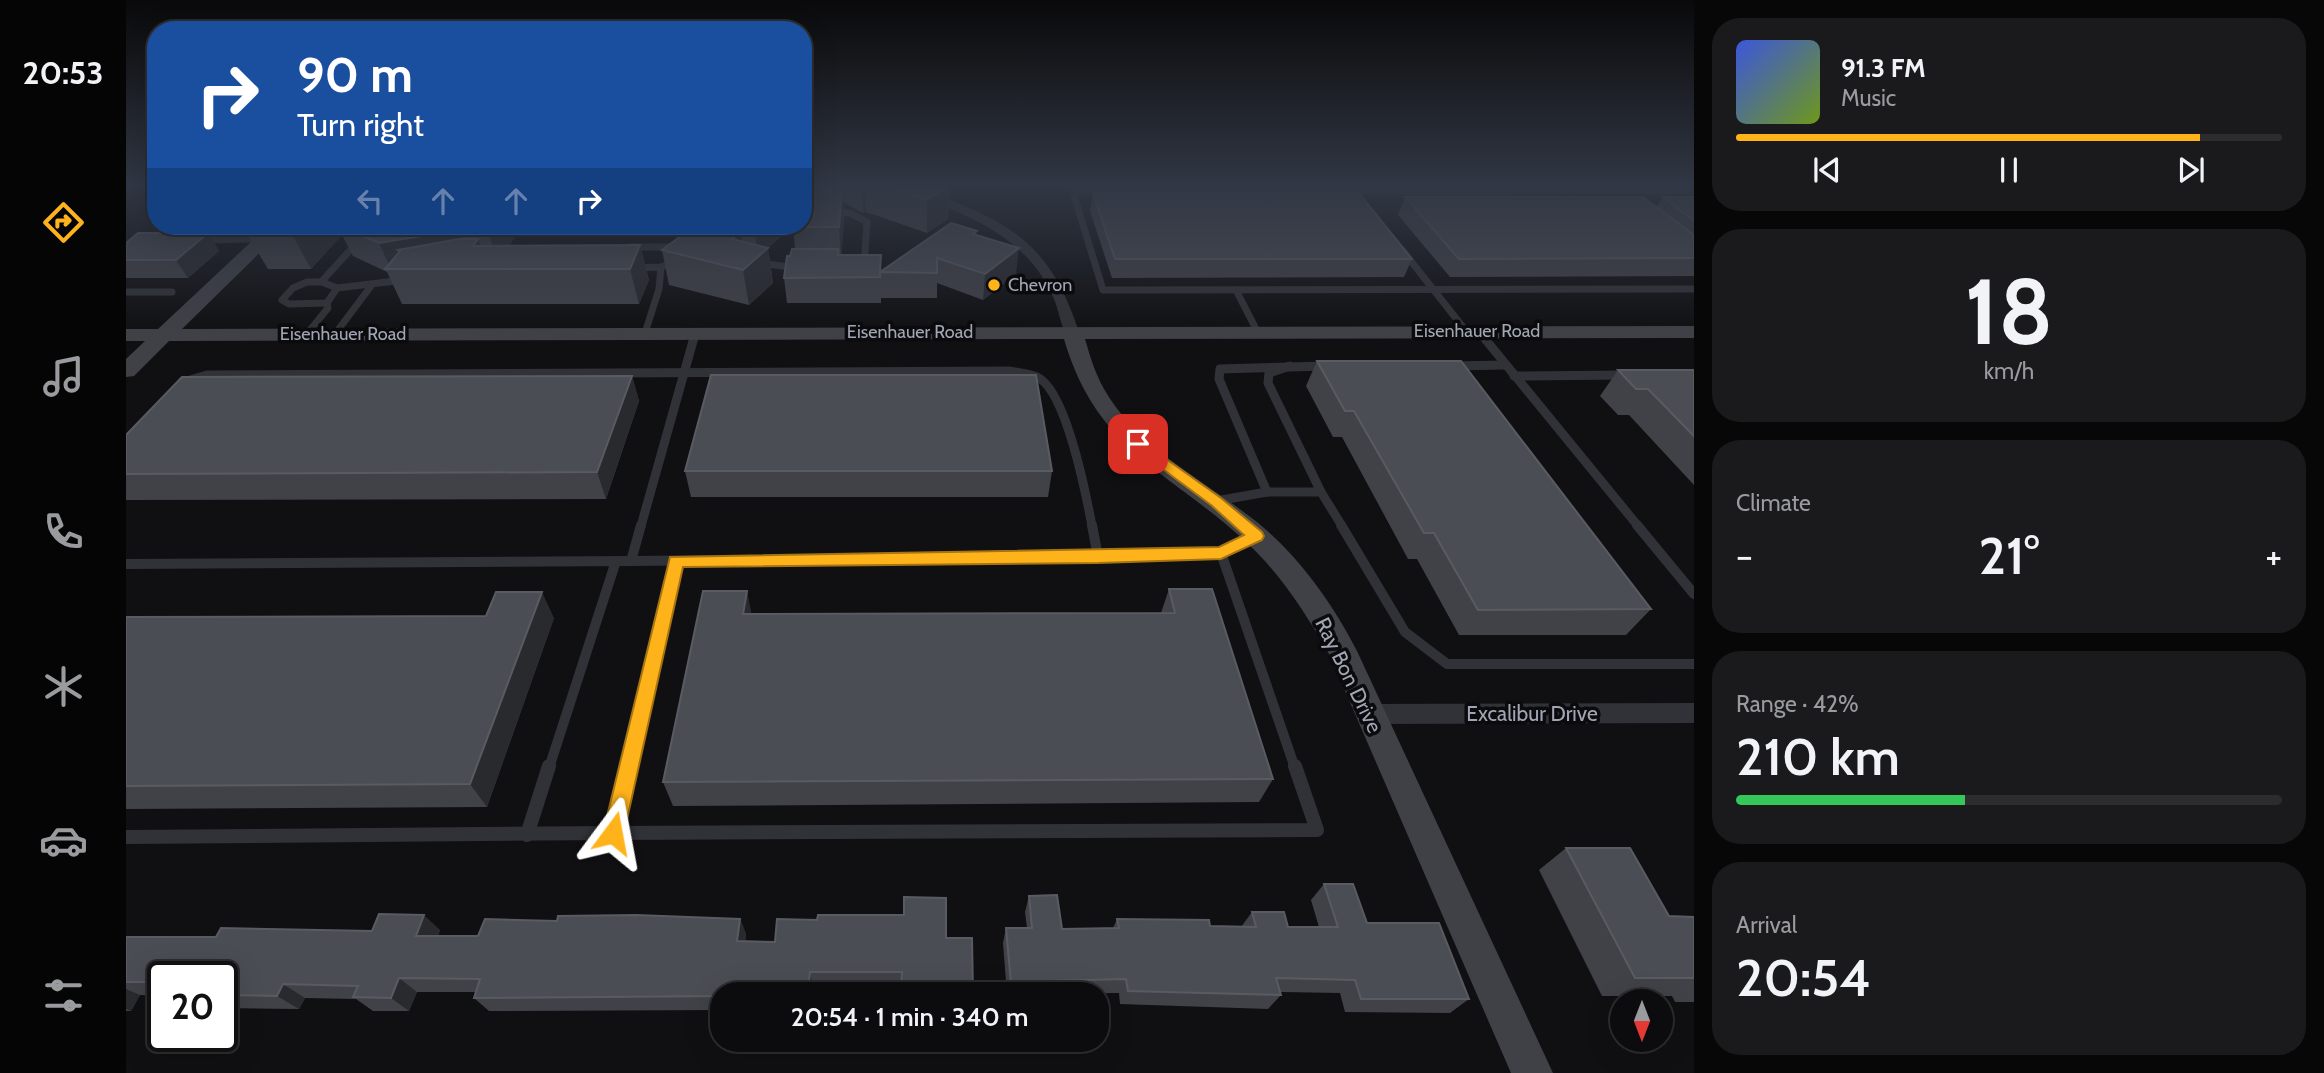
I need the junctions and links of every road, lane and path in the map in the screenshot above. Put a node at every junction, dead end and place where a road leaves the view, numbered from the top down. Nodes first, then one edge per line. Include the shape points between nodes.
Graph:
1 (234, 236) edge
2 (268, 236) edge
3 (363, 236) edge
4 (866, 236) edge
5 (1011, 236) edge
6 (1086, 236) edge
7 (197, 240) edge
8 (1399, 246) edge
9 (625, 247) edge
10 (745, 260) edge
11 (661, 267) junction
12 (626, 268) edge
13 (811, 268) edge
14 (850, 268) edge
15 (415, 277) edge
16 (323, 281) junction
17 (371, 286) junction
18 (337, 288) junction
19 (1694, 289) edge
20 (1236, 290) junction
21 (1433, 290) junction
22 (126, 292) edge
23 (172, 292) dead end
24 (327, 303) junction
25 (1471, 330) junction
26 (1257, 331) junction
27 (1072, 332) junction
28 (1694, 332) edge
29 (645, 333) junction
30 (695, 333) junction
31 (307, 334) junction
32 (335, 334) junction
33 (126, 335) edge
34 (165, 335) junction
35 (1505, 365) junction
36 (1290, 366) junction
37 (1330, 366) edge
38 (1438, 366) edge
39 (126, 371) edge
40 (683, 373) junction
41 (1639, 375) edge
42 (1514, 376) junction
43 (179, 383) edge
44 (1267, 492) junction
45 (1321, 492) junction
46 (1216, 502) junction
47 (1256, 536) junction
48 (1221, 553) junction
49 (1098, 557) junction
50 (616, 561) junction
51 (631, 561) junction
52 (676, 561) junction
53 (126, 564) edge
54 (1694, 594) edge
55 (1694, 664) edge
56 (1694, 713) edge
57 (1369, 714) junction
58 (613, 833) junction
59 (527, 835) junction
60 (126, 837) edge
61 (1532, 1073) edge

1 - 7 lane
2 - 34 street
3 - 16 lane
4 - 14 lane via 863,268
5 - 27 street, Ray Bon Drive via 1049,272
6 - 20 lane via 1103,290
8 - 21 lane
9 - 11 lane via 684,252 674,263
10 - 13 lane
11 - 12 lane
11 - 29 lane
15 - 17 lane
16 - 18 lane
16 - 24 lane via 295,286 282,300 289,304
17 - 18 lane
17 - 32 lane
18 - 24 lane
19 - 21 lane
20 - 21 lane
20 - 26 lane
21 - 25 lane
22 - 23 lane
24 - 31 lane via 328,308
25 - 26 main road, Eisenhauer Road
25 - 28 main road, Eisenhauer Road
25 - 35 lane
26 - 27 street, Eisenhauer Road
27 - 30 main road, Eisenhauer Road
27 - 46 main road, Ray Bon Drive via 1087,379 1111,416 1149,453
29 - 30 main road, Eisenhauer Road
29 - 32 main road, Eisenhauer Road
30 - 40 lane
31 - 32 main road, Eisenhauer Road
31 - 34 main road, Eisenhauer Road
33 - 34 main road, Eisenhauer Road
34 - 39 street
35 - 38 lane
35 - 42 lane
36 - 37 lane
36 - 44 lane via 1228,367 1219,374
36 - 45 lane via 1269,373 1268,383
40 - 43 lane via 207,375
40 - 49 lane via 1010,371 1038,377 1055,393 1082,474
40 - 51 lane
41 - 42 lane
42 - 54 lane
44 - 45 lane
44 - 46 lane
45 - 55 lane via 1405,632 1447,664
46 - 47 main road, Ray Bon Drive
47 - 48 lane
47 - 57 main road, Ray Bon Drive via 1322,615
48 - 49 lane
48 - 58 lane via 1317,830
49 - 52 lane
50 - 51 lane
50 - 53 lane
50 - 59 lane
51 - 52 lane
52 - 58 lane
56 - 57 street, Excalibur Drive
57 - 61 main road, Ray Bon Drive
58 - 59 lane
59 - 60 lane

